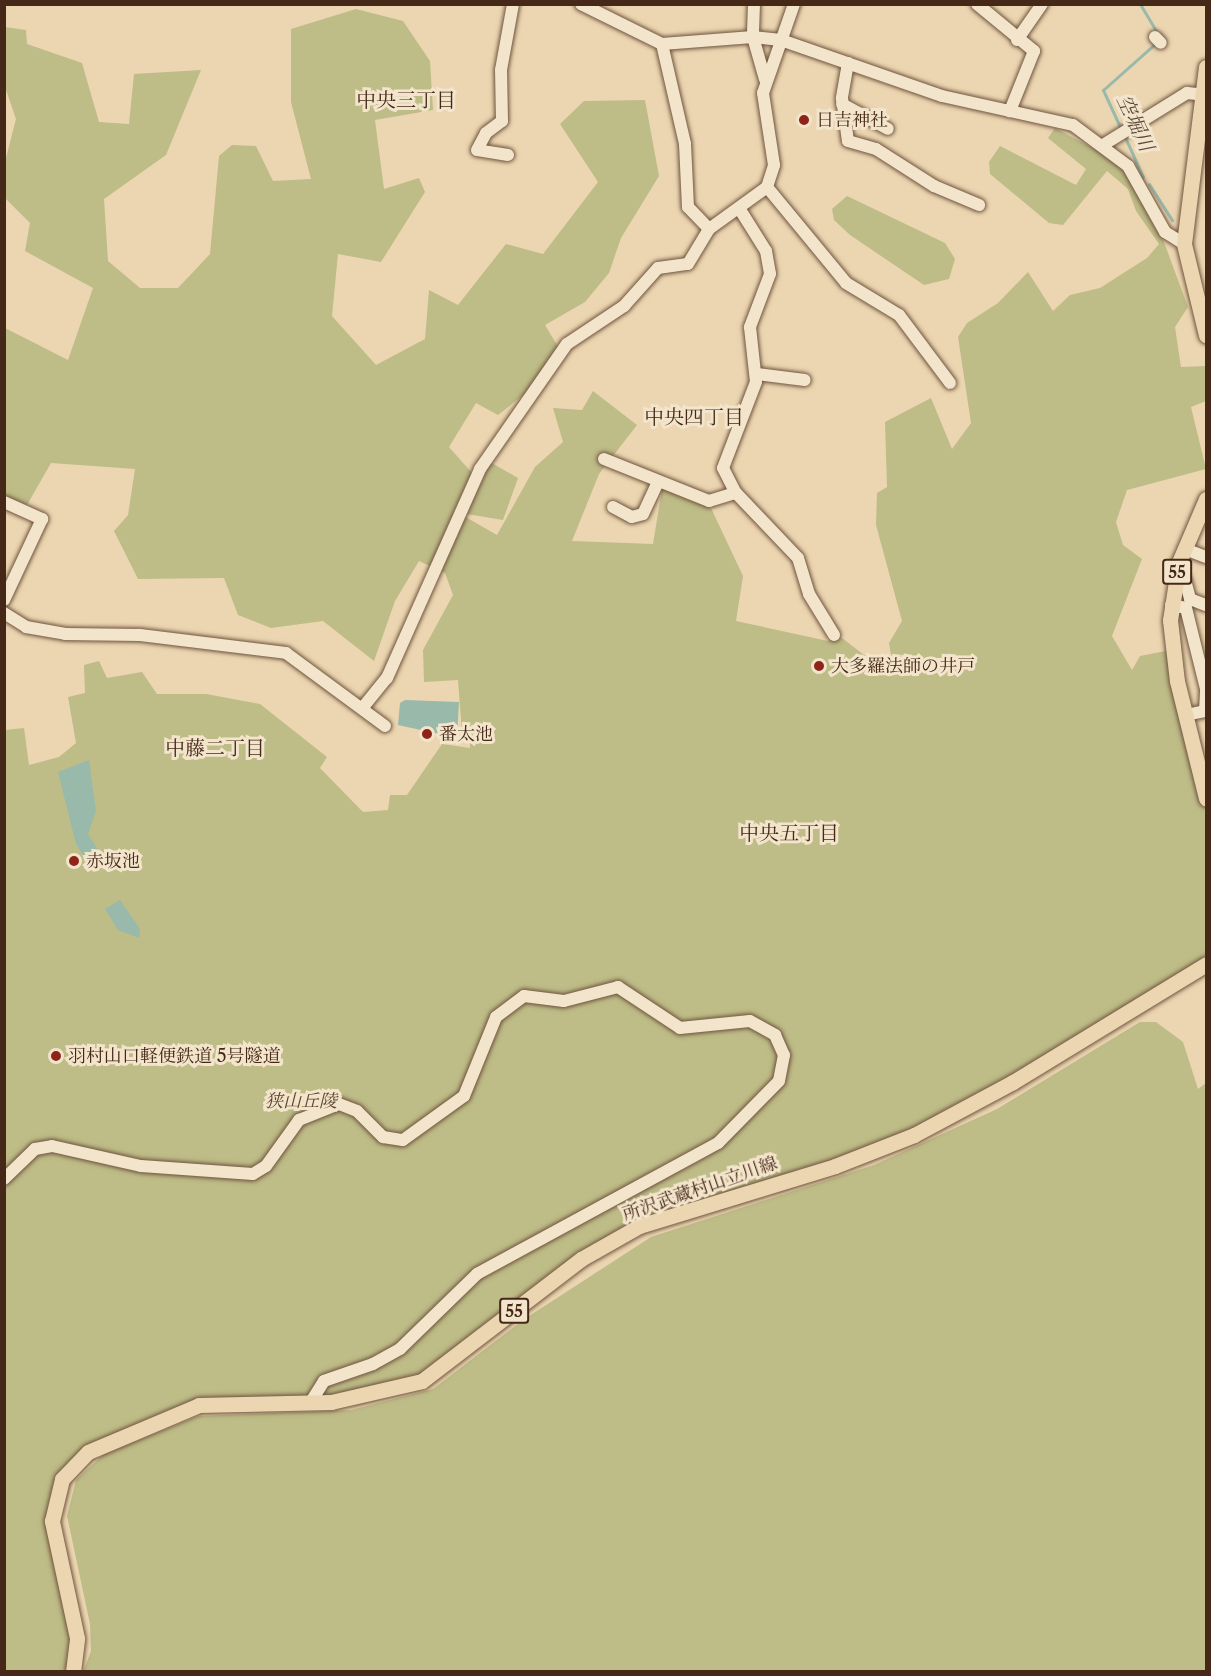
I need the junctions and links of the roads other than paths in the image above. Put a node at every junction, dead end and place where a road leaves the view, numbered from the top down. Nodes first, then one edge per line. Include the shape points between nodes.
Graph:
1 (513, 4) edge
2 (581, 4) edge
3 (754, 4) edge
4 (794, 4) edge
5 (1042, 4) edge
6 (979, 5) edge
7 (753, 37) junction
8 (781, 40) junction
9 (1017, 40) junction
10 (662, 44) junction
11 (848, 63) junction
12 (1206, 67) edge
13 (765, 79) junction
14 (1204, 94) edge
15 (842, 104) junction
16 (1010, 111) junction
17 (888, 129) dead end
18 (1103, 145) junction
19 (508, 156) dead end
20 (767, 187) junction
21 (979, 205) dead end
22 (739, 208) junction
23 (709, 229) junction
24 (1184, 244) junction
25 (1206, 335) edge
26 (757, 374) junction
27 (805, 380) dead end
28 (950, 383) dead end
29 (604, 459) dead end
30 (657, 484) junction
31 (736, 493) junction
32 (4, 502) edge
33 (1206, 503) edge
34 (613, 507) dead end
35 (1185, 549) junction
36 (1206, 557) edge
37 (1175, 578) junction
38 (4, 600) edge
39 (1171, 605) junction
40 (1206, 605) edge
41 (4, 614) edge
42 (834, 635) dead end
43 (1206, 689) edge
44 (364, 706) junction
45 (1186, 715) junction
46 (385, 726) dead end
47 (1206, 798) edge
48 (1206, 964) edge
49 (4, 1179) edge
50 (310, 1403) junction
51 (73, 1671) edge

1 - 19 street via 501,70 502,121 486,133 477,150
2 - 10 street
3 - 7 street
4 - 8 street
5 - 9 street
6 - 9 street
7 - 8 street
7 - 10 street
7 - 13 street
8 - 11 street
8 - 13 street
9 - 16 street via 1034,51
10 - 23 street via 685,144 688,207
11 - 15 street
11 - 16 street via 942,96
12 - 14 main road
13 - 20 street via 774,165
14 - 18 street via 1187,93
14 - 24 main road
15 - 17 street
15 - 21 street via 848,141 876,149 933,186
16 - 18 street via 1073,125
18 - 24 street via 1128,166 1170,238
20 - 22 street
20 - 28 street via 846,283 899,315
22 - 23 street
22 - 26 street via 770,265 750,327
23 - 44 street via 688,264 658,268 624,306 567,344 480,469 387,678
24 - 25 main road
26 - 27 street
26 - 31 street via 722,462
29 - 30 street
30 - 31 street via 709,501
30 - 34 street via 643,514 632,517
31 - 42 street via 798,558 809,594
32 - 38 street via 42,519
33 - 35 main road, 55
35 - 36 street
35 - 37 main road, 55
37 - 39 main road, 55
37 - 40 street via 1185,580 1190,599
39 - 43 street via 1186,608
39 - 45 main road, 55 via 1171,650
41 - 44 street via 26,627 65,634 140,635 286,654
43 - 45 street via 1205,711
44 - 46 street
45 - 47 main road, 55
48 - 50 main road, 所沢武蔵村山立川線 / 55 via 1013,1082 914,1135 835,1166 639,1226 581,1259 422,1381 353,1400
49 - 50 street via 35,1149 52,1146 141,1166 253,1174 266,1166 299,1120 339,1104 357,1111 383,1137 403,1140 464,1096 496,1017 524,996 564,1001 618,987 680,1028 750,1021 775,1035 784,1055 779,1081 718,1143 477,1274 400,1349 374,1364 324,1380
50 - 51 main road, 所沢武蔵村山立川線 / 55 via 198,1404 110,1439 73,1464 62,1479 52,1521 76,1638

